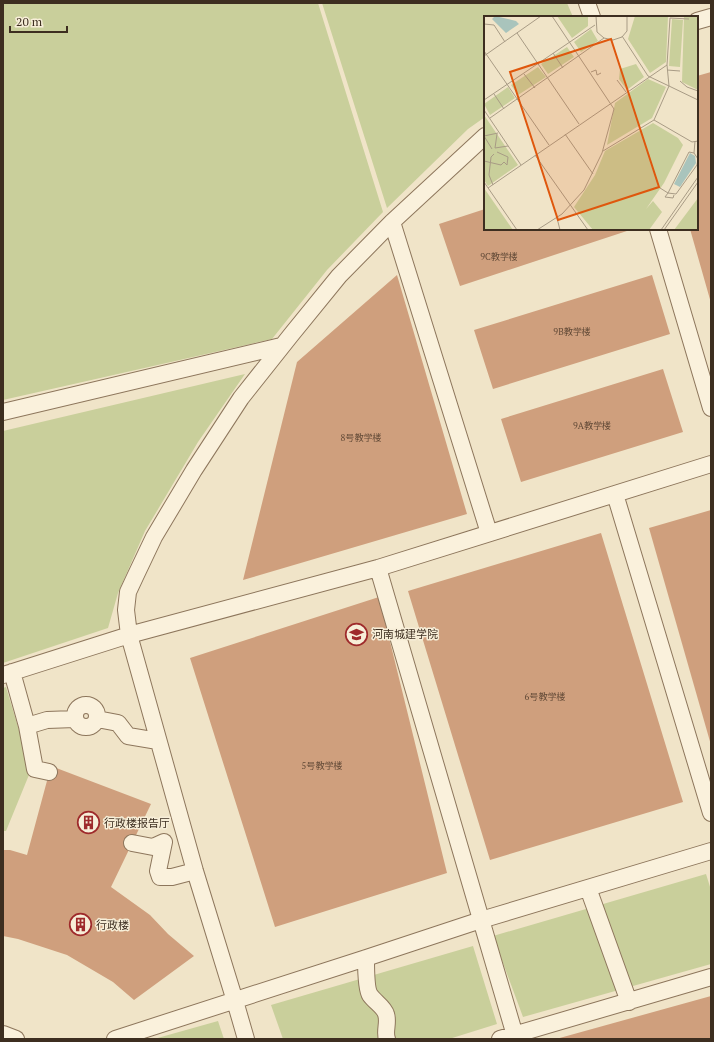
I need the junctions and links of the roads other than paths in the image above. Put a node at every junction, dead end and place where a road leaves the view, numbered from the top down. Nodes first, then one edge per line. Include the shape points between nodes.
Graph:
1 (587, 3) edge
2 (592, 16) edge
3 (711, 16) edge
4 (698, 21) edge
5 (484, 137) edge
6 (392, 222) junction
7 (658, 230) edge
8 (282, 346) junction
9 (711, 408) edge
10 (3, 412) edge
11 (711, 464) edge
12 (616, 494) junction
13 (489, 533) junction
14 (378, 568) junction
15 (128, 635) junction
16 (7, 674) edge
17 (27, 726) junction
18 (158, 741) junction
19 (49, 772) dead end
20 (711, 813) edge
21 (185, 836) junction
22 (164, 842) junction
23 (132, 843) dead end
24 (711, 850) edge
25 (195, 871) junction
26 (588, 888) junction
27 (481, 920) junction
28 (366, 958) junction
29 (711, 977) edge
30 (235, 1000) junction
31 (629, 1002) junction
32 (3, 1034) edge
33 (510, 1038) edge
34 (16, 1039) edge
35 (115, 1039) edge
36 (246, 1039) edge
37 (387, 1039) edge

1 - 2 street
3 - 4 street
5 - 6 street
6 - 8 street via 339,276
6 - 13 street
7 - 9 street
8 - 10 street
8 - 15 street via 241,398 154,537 128,592
11 - 12 street
12 - 13 street
12 - 20 street
13 - 14 street
14 - 15 street
14 - 27 street
15 - 16 street
15 - 18 street
16 - 17 street
17 - 18 street via 47,720 75,719 80,706 87,705 96,712 97,719 118,723 128,736
17 - 19 street via 36,769
18 - 21 street
21 - 22 street
21 - 25 street
22 - 23 street via 153,847
22 - 25 street via 158,871 160,877 172,877
24 - 26 street
25 - 30 street
26 - 27 street
26 - 31 street
27 - 28 street
27 - 33 street
28 - 30 street
28 - 37 street via 370,994 386,1013
29 - 31 street
30 - 35 street
30 - 36 street
31 - 33 street
32 - 34 street

